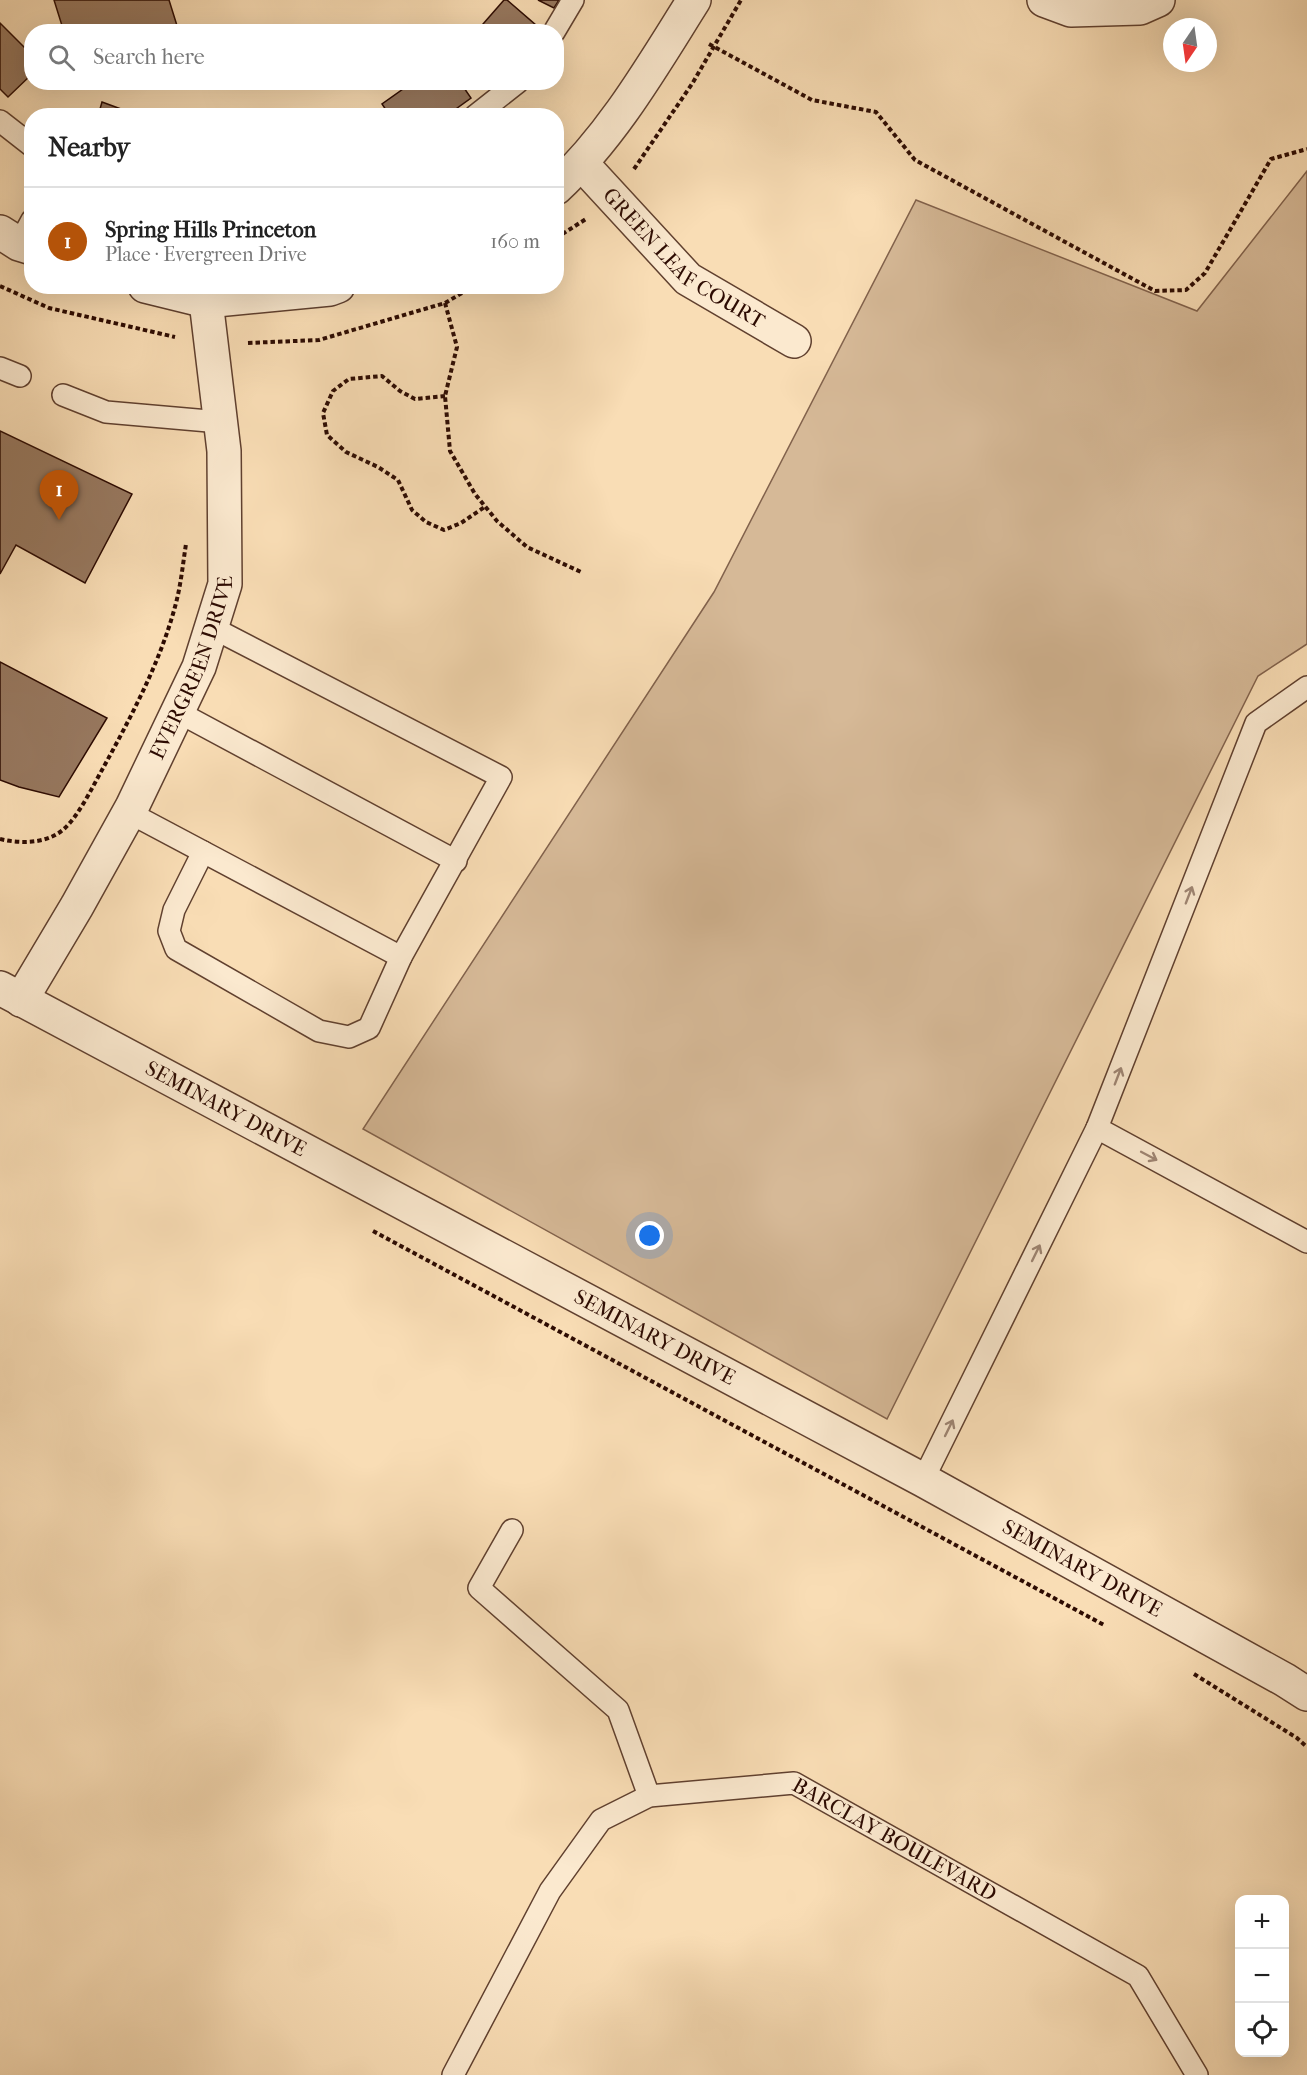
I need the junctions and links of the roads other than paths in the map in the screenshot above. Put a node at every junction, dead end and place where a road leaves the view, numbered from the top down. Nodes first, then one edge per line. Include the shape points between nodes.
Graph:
1 (573, 0) edge
2 (1044, 0) edge
3 (1158, 0) edge
4 (685, 13) edge
5 (559, 24) edge
6 (508, 90) edge
7 (485, 108) edge
8 (0, 121) edge
9 (24, 140) edge
10 (582, 164) junction
11 (564, 181) edge
12 (178, 294) edge
13 (278, 294) edge
14 (206, 301) junction
15 (794, 341) dead end
16 (0, 369) edge
17 (20, 376) dead end
18 (63, 395) dead end
19 (220, 422) junction
20 (211, 627) junction
21 (1307, 687) edge
22 (178, 712) junction
23 (128, 812) junction
24 (203, 852) junction
25 (456, 861) junction
26 (401, 957) junction
27 (11, 994) edge
28 (1097, 1128) junction
29 (1307, 1242) edge
30 (923, 1480) junction
31 (512, 1530) dead end
32 (1307, 1694) edge
33 (649, 1796) junction
34 (453, 2075) edge
35 (1197, 2075) edge

1 - 5 lane
2 - 3 street via 1071,10 1140,8
4 - 10 street
6 - 7 lane
8 - 9 lane
10 - 11 street
10 - 15 street, GREEN LEAF COURT via 688,279
12 - 14 street
13 - 14 street
14 - 19 street, EVERGREEN DRIVE
16 - 17 lane
18 - 19 lane via 106,412
19 - 20 street, EVERGREEN DRIVE via 224,451 225,584
20 - 22 street, EVERGREEN DRIVE via 199,667
20 - 25 lane via 501,777
28 -> 21 lane via 1256,723
22 - 23 street, EVERGREEN DRIVE
22 - 25 lane
23 - 24 lane
23 - 27 street, EVERGREEN DRIVE via 77,906
24 - 26 lane
24 - 26 lane via 174,910 169,931 177,949 319,1031 349,1037 369,1028
25 - 26 lane
27 - 30 street, SEMINARY DRIVE
28 -> 29 lane
30 -> 28 lane
30 - 32 street, SEMINARY DRIVE
31 - 33 lane via 479,1588 618,1710
33 - 34 lane, BARCLAY BOULEVARD via 600,1820 550,1890
33 - 35 lane, BARCLAY BOULEVARD via 794,1783 1138,1976

